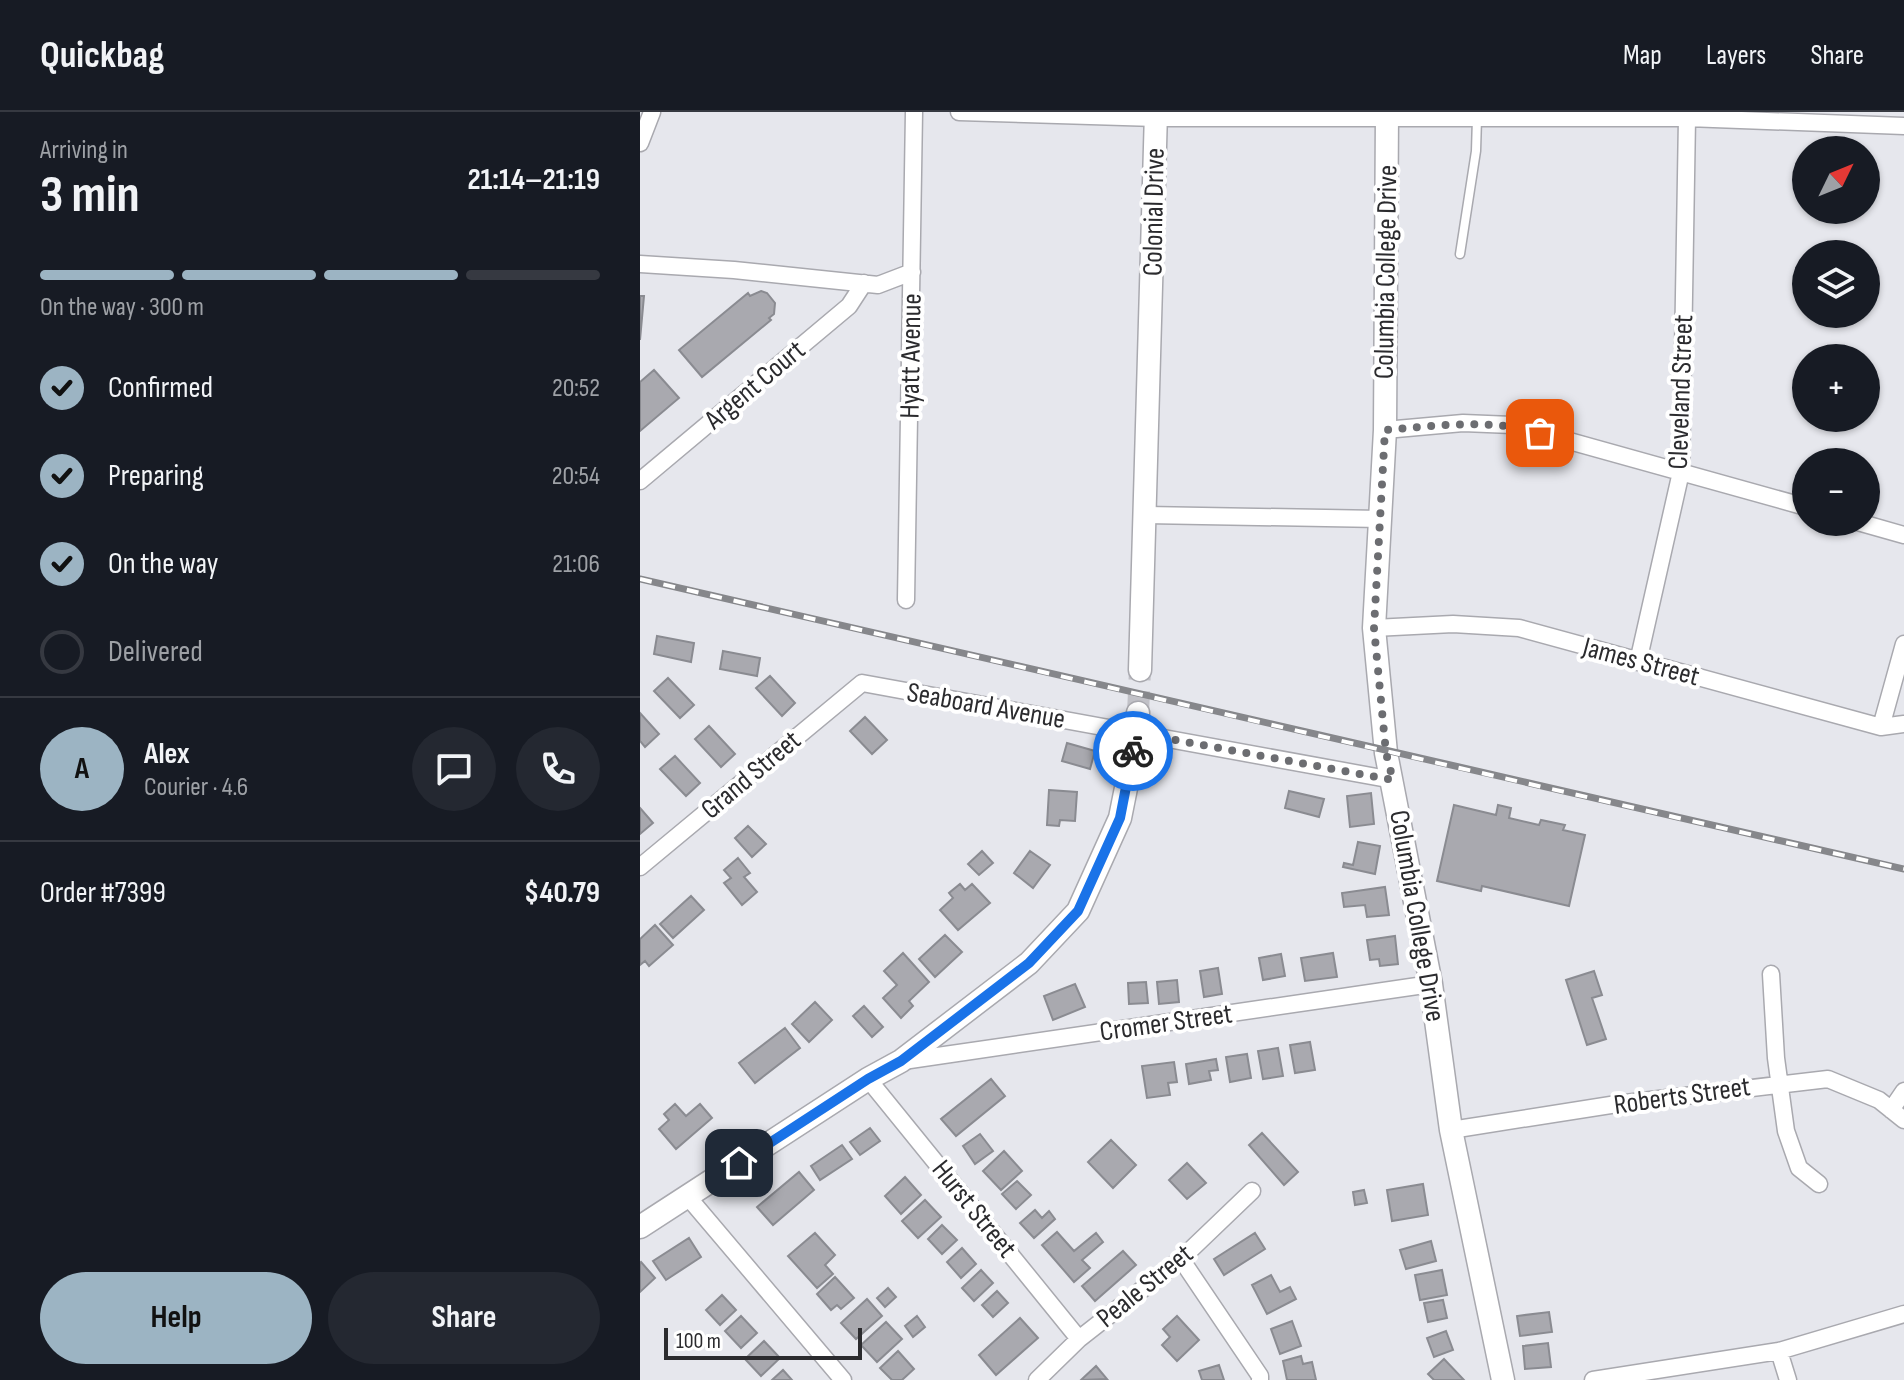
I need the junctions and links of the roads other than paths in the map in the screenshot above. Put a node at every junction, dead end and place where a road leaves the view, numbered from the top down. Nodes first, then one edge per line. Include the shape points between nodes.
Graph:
1 (652, 112) edge
2 (914, 112) edge
3 (959, 112) edge
4 (1156, 115) edge
5 (1387, 115) edge
6 (1686, 115) edge
7 (1477, 118) junction
8 (1824, 118) edge
9 (1904, 126) edge
10 (640, 143) edge
11 (1460, 254) dead end
12 (640, 264) edge
13 (912, 272) junction
14 (864, 283) junction
15 (1385, 430) junction
16 (1681, 472) junction
17 (640, 481) edge
18 (1792, 503) edge
19 (1146, 515) junction
20 (1381, 519) junction
21 (1880, 528) edge
22 (1904, 535) edge
23 (906, 600) dead end
24 (1374, 628) junction
25 (1904, 644) edge
26 (1638, 662) junction
27 (1140, 670) tunnel mouth
28 (862, 683) joint
29 (1137, 723) junction
30 (1904, 724) edge
31 (1881, 727) junction
32 (1393, 780) junction
33 (640, 867) edge
34 (1771, 974) dead end
35 (1431, 984) junction
36 (901, 1061) junction
37 (868, 1079) junction
38 (1779, 1083) junction
39 (1904, 1091) edge
40 (1898, 1115) edge
41 (1451, 1130) junction
42 (1819, 1184) dead end
43 (1252, 1191) dead end
44 (688, 1197) junction
45 (640, 1227) edge
46 (1181, 1259) junction
47 (1904, 1314) edge
48 (1079, 1339) junction
49 (1779, 1351) junction
50 (843, 1380) edge
51 (1037, 1380) edge
52 (1260, 1380) edge
53 (1503, 1380) edge
54 (1593, 1380) edge
55 (1788, 1380) edge

1 - 10 street
2 - 13 street, Hyatt Avenue
3 - 4 street
4 - 5 street, Colonial Drive
4 - 19 street, Colonial Drive
5 - 7 street, Colonial Drive
5 - 15 street, Columbia College Drive
6 - 7 street, Colonial Drive
6 - 8 street, Colonial Drive
6 - 16 street, Cleveland Street
7 - 11 lane
8 - 9 street, Colonial Drive
12 - 14 street
13 - 14 street via 878,285
13 - 23 street, Hyatt Avenue
14 - 17 street, Argent Court via 849,306
15 - 16 street via 1512,425
15 - 20 street, Columbia College Drive
16 - 18 street
16 - 26 street, Cleveland Street
19 - 20 street
19 - 27 street, Colonial Drive
20 - 24 street, Columbia College Drive
21 - 22 street
24 - 26 street, James Street via 1519,628
24 - 32 street, Columbia College Drive
25 - 31 street
26 - 31 street, James Street
28 - 29 street, Seaboard Avenue
28 - 33 street, Grand Street
29 - 32 street, Seaboard Avenue
29 - 36 street via 1120,818 1078,911 1029,963
30 - 31 street, James Street
32 - 35 street, Columbia College Drive
34 - 38 street
35 - 36 street, Cromer Street
35 - 41 street, Columbia College Drive
36 - 37 street
37 - 44 street
37 - 48 street, Hurst Street
38 - 40 street, Roberts Street via 1828,1079 1879,1100
38 - 41 street, Roberts Street
38 - 42 street via 1786,1131 1799,1168
39 - 40 street
41 - 53 street, Columbia College Drive
43 - 46 street, Peale Street
44 - 45 street
44 - 50 street
46 - 48 street, Peale Street
46 - 52 street
47 - 49 street
48 - 51 street, Peale Street
49 - 54 street
49 - 55 street

